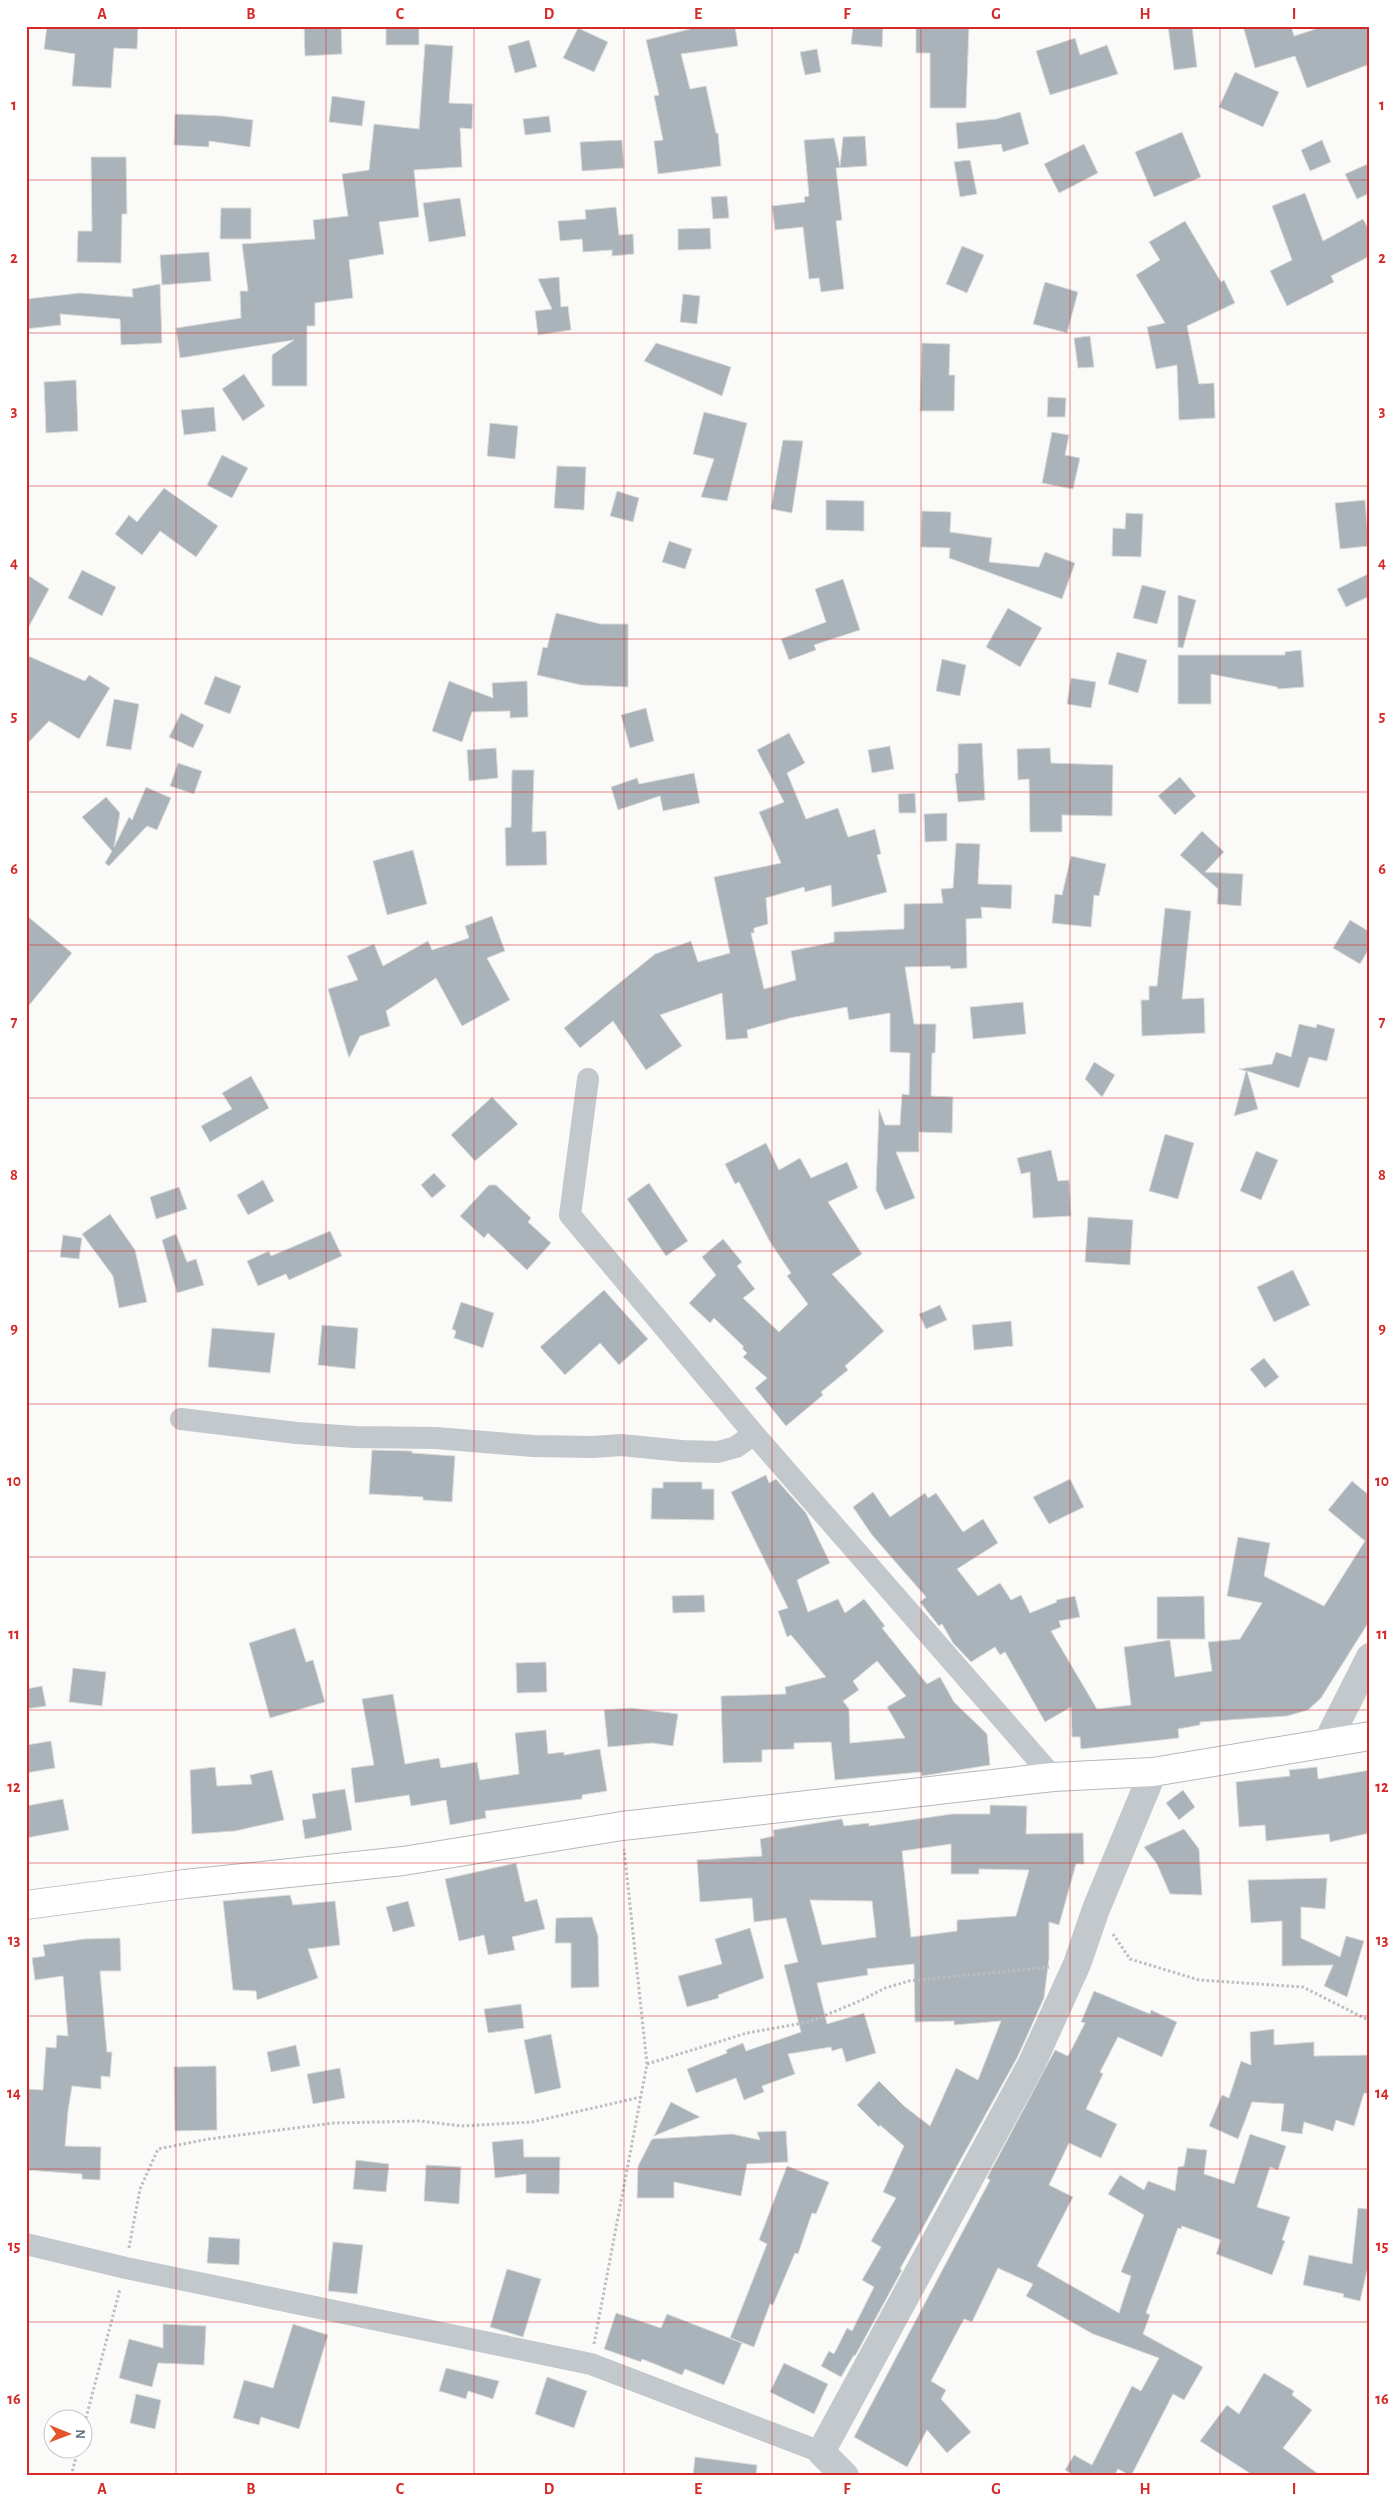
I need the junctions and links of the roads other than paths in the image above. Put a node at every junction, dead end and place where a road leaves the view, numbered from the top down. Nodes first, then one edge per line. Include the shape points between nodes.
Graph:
1 (588, 1079) dead end
2 (181, 1420) dead end
3 (754, 1434) junction
4 (1369, 1665) edge
5 (1370, 1736) edge
6 (1327, 1742) junction
7 (1153, 1772) junction
8 (1053, 1777) junction
9 (26, 1905) edge
10 (26, 2244) edge
11 (821, 2452) junction
12 (845, 2476) edge

1 - 3 street via 570,1215
2 - 3 street via 355,1437 436,1438 533,1446 621,1445 718,1452 736,1447
3 - 8 street
4 - 6 street
5 - 6 highway
6 - 7 highway
7 - 8 highway
7 - 11 street via 1096,1909 1077,1964 1032,2063
8 - 9 highway via 622,1826 403,1861
10 - 11 street via 126,2268 590,2364
11 - 12 street

